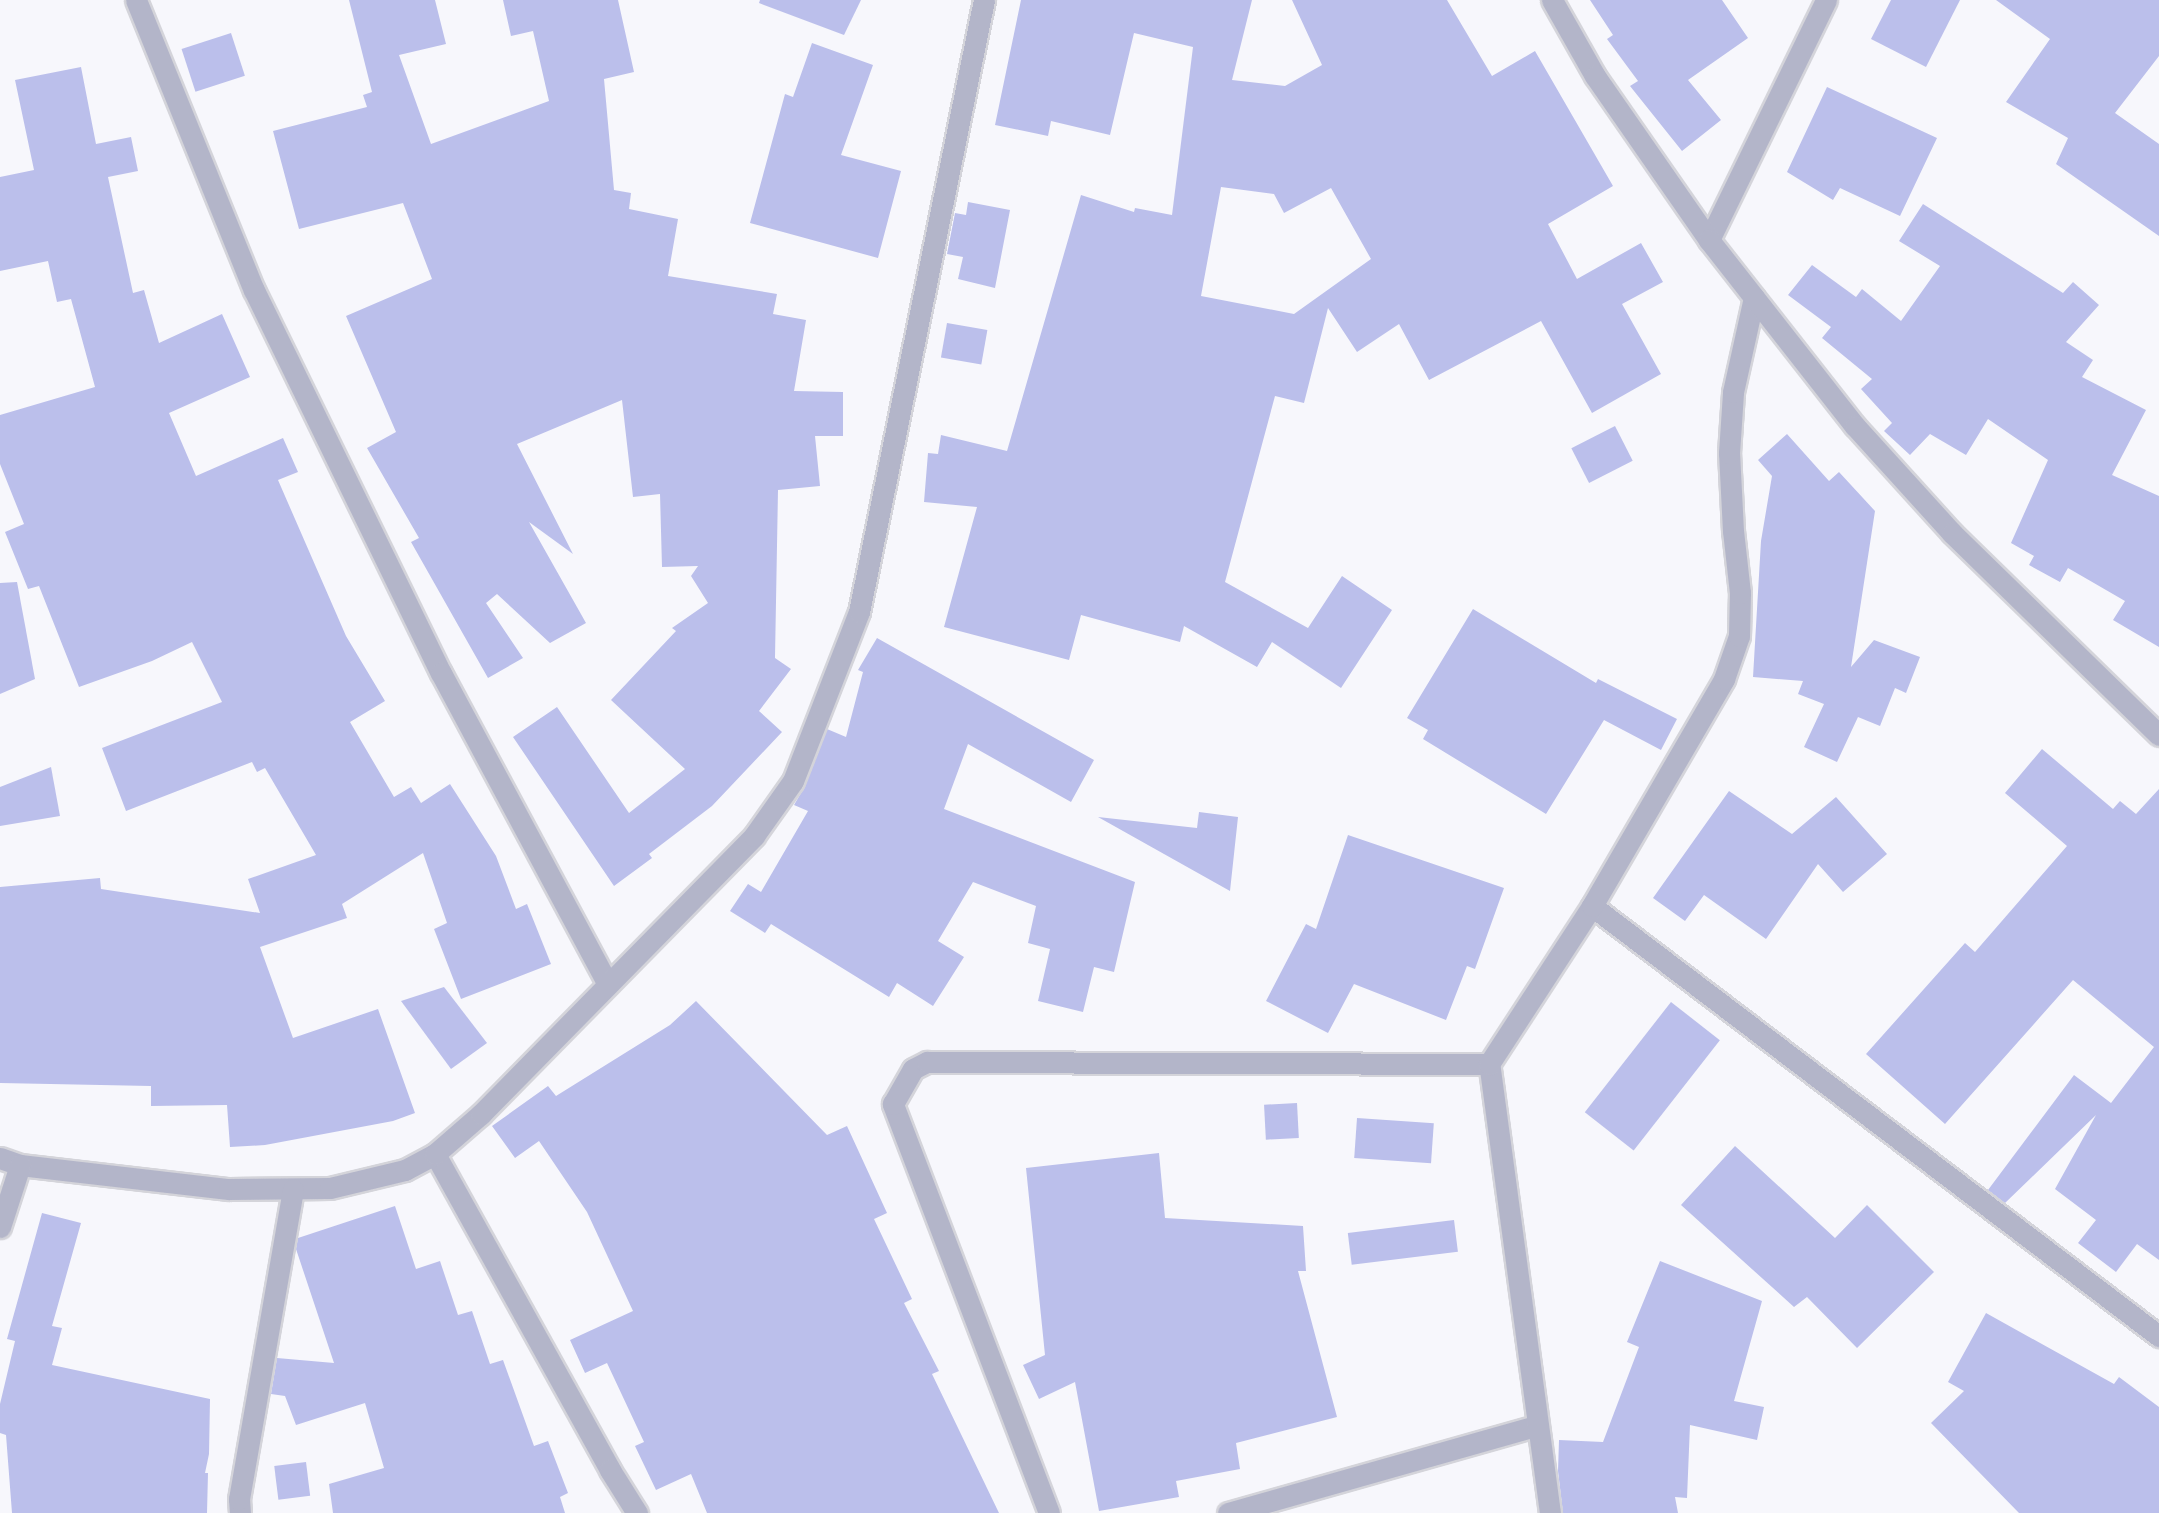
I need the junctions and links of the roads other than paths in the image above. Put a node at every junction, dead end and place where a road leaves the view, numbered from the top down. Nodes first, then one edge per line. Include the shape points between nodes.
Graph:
1 (136, 0) edge
2 (984, 0) edge
3 (1552, 0) edge
4 (1826, 0) edge
5 (1709, 240) junction
6 (1754, 297) junction
7 (2159, 735) edge
8 (1592, 906) junction
9 (608, 985) junction
10 (1489, 1064) junction
11 (435, 1154) junction
12 (10, 1162) edge
13 (293, 1190) junction
14 (0, 1227) edge
15 (2159, 1336) edge
16 (1536, 1426) junction
17 (240, 1513) edge
18 (637, 1513) edge
19 (1049, 1513) edge
20 (1228, 1513) edge
21 (1550, 1513) edge

1 - 9 street via 254,290 441,673
2 - 9 street via 859,612 793,781 754,836
3 - 5 street via 1594,76
4 - 5 street
5 - 6 street
6 - 7 street via 1855,426 1952,533
6 - 8 street via 1732,392 1729,453 1739,636 1724,679
8 - 10 street
8 - 15 street
9 - 11 street via 481,1114
10 - 16 street
10 - 19 street via 927,1062 913,1069 893,1104
11 - 13 street via 405,1170 367,1181
11 - 18 street
12 - 13 street via 229,1189
12 - 14 street
13 - 17 street
16 - 20 street
16 - 21 street

